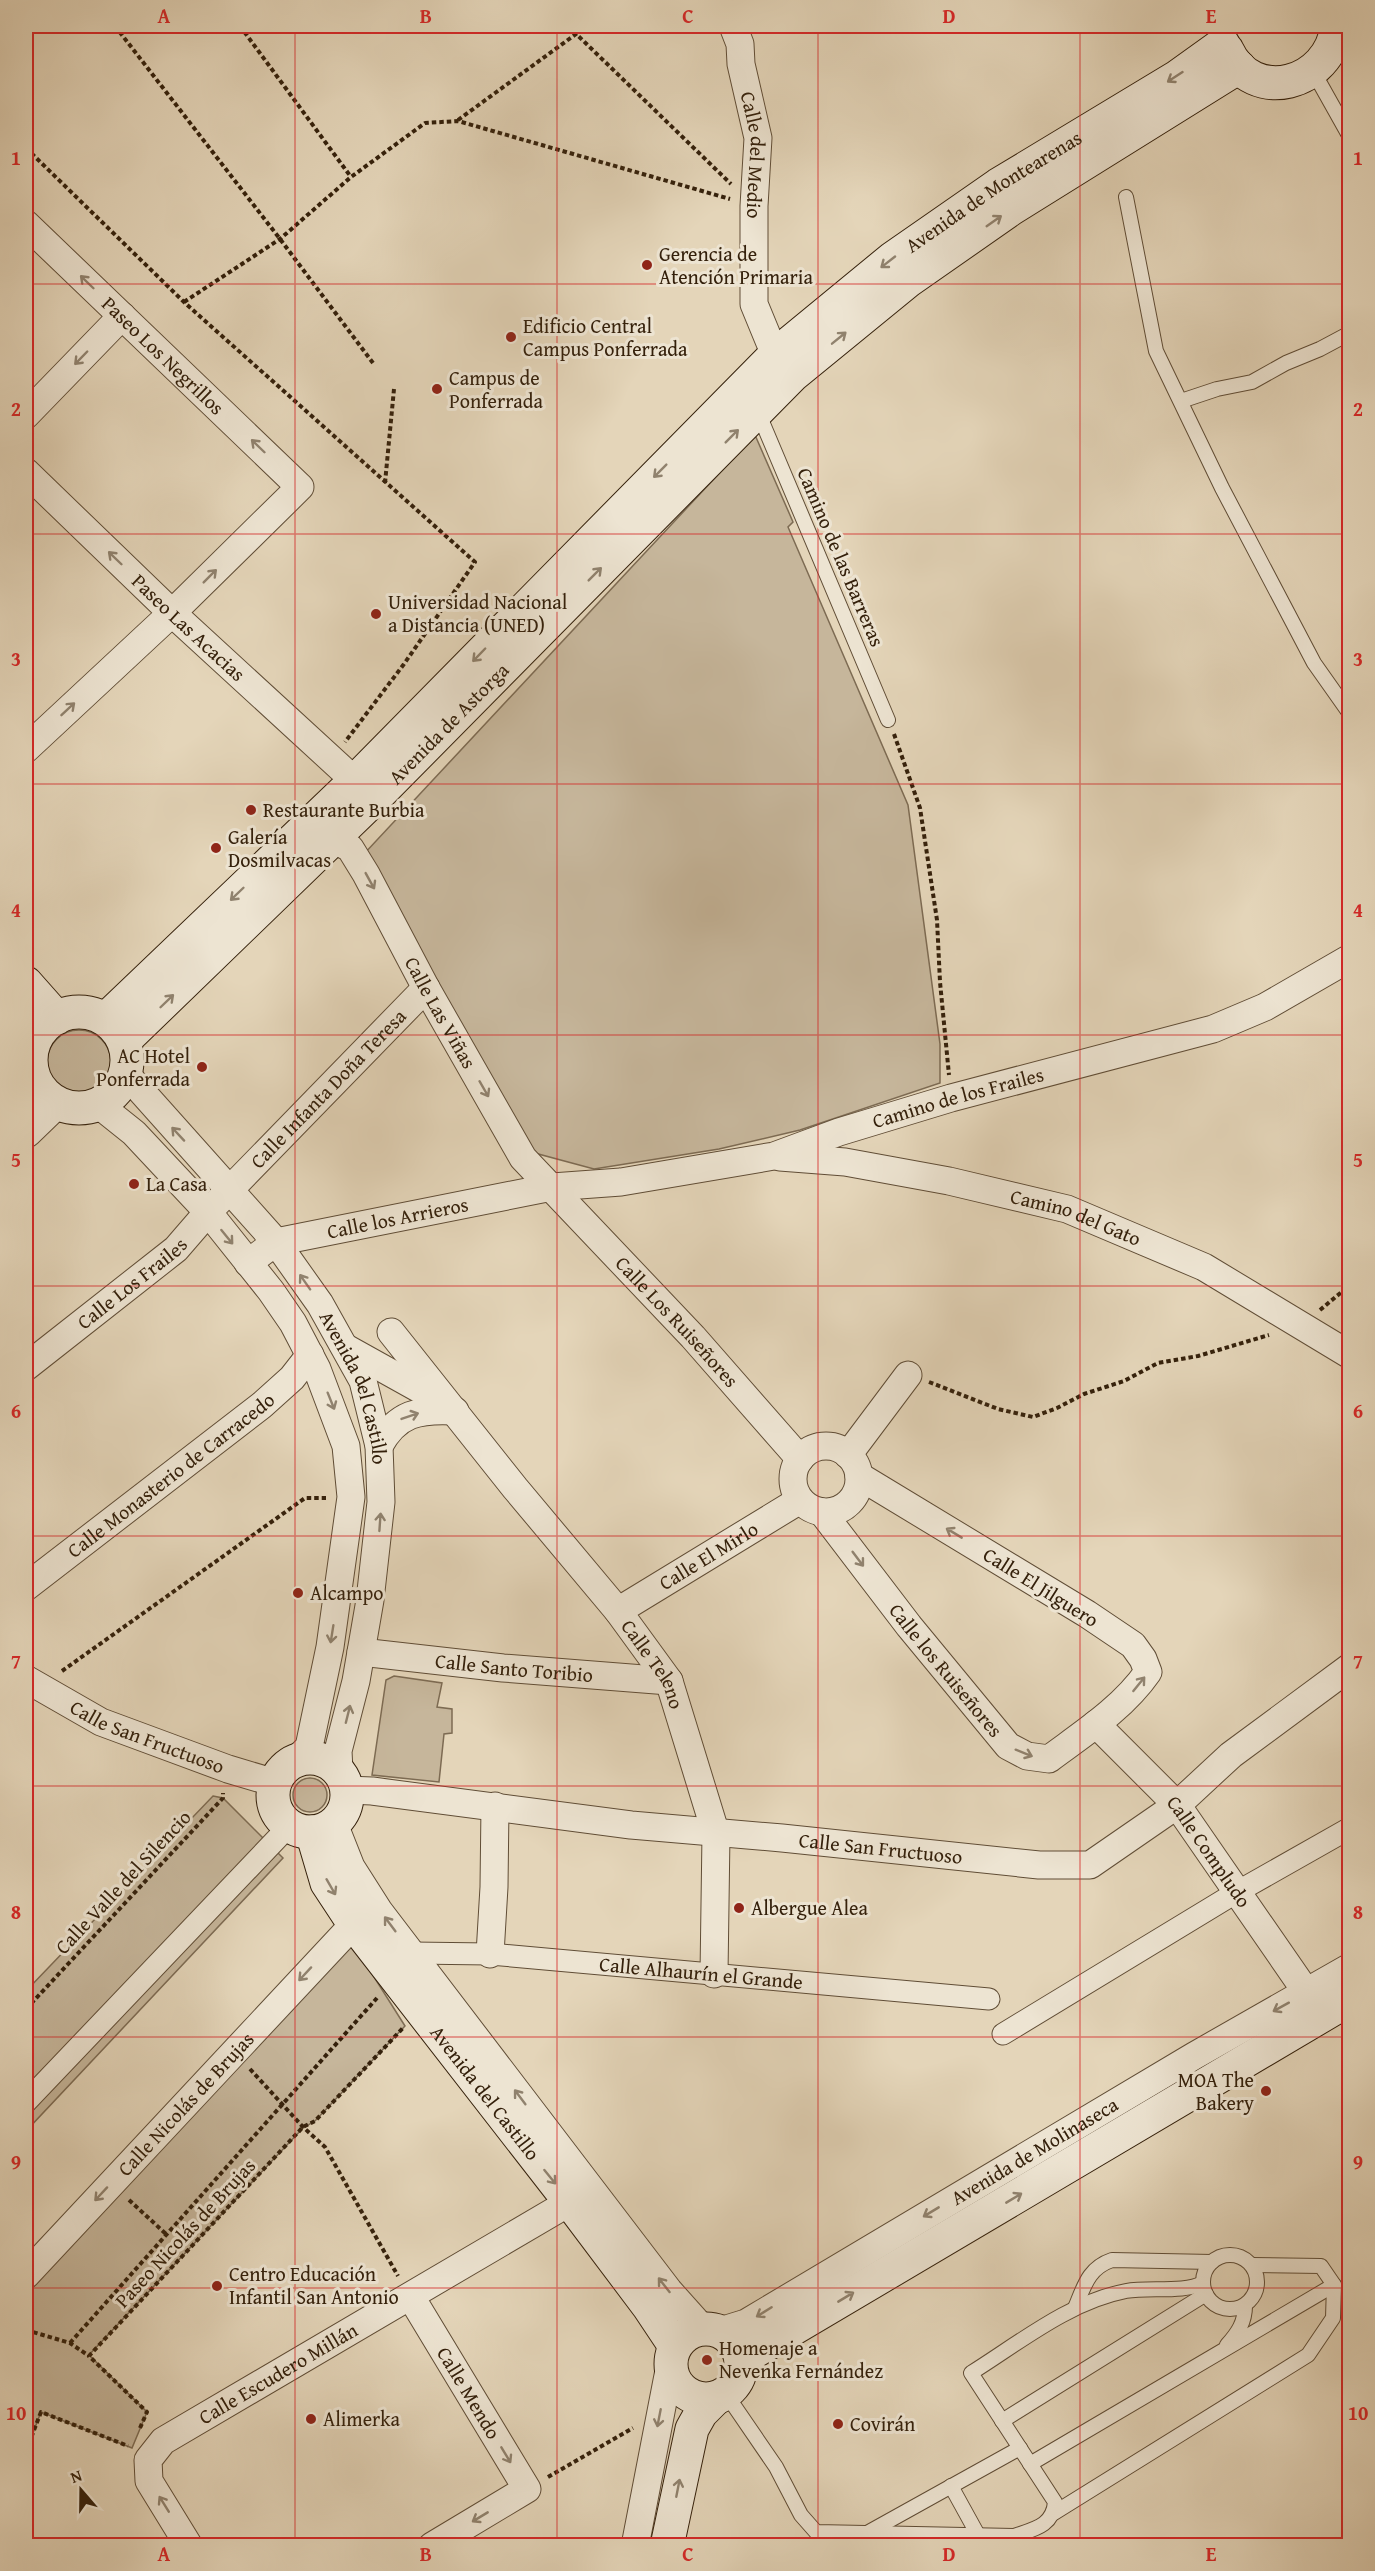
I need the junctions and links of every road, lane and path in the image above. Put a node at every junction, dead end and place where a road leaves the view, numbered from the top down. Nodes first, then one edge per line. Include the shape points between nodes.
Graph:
1 (115, 26) edge
2 (240, 26) edge
3 (567, 26) edge
4 (587, 26) edge
5 (733, 26) edge
6 (576, 34) junction
7 (1340, 34) edge
8 (1228, 46) edge
9 (1313, 71) junction
10 (458, 121) junction
11 (1350, 137) edge
12 (26, 147) edge
13 (351, 177) junction
14 (1126, 197) dead end
15 (754, 206) junction
16 (27, 228) edge
17 (280, 239) junction
18 (184, 302) junction
19 (122, 316) junction
20 (1350, 333) edge
21 (373, 363) dead end
22 (784, 365) junction
23 (394, 389) dead end
24 (1181, 401) junction
25 (758, 410) junction
26 (26, 415) edge
27 (26, 472) edge
28 (385, 483) junction
29 (172, 613) junction
30 (1350, 714) edge
31 (888, 720) joint
32 (26, 749) edge
33 (343, 770) junction
34 (332, 839) junction
35 (1350, 958) edge
36 (26, 983) edge
37 (426, 988) junction
38 (57, 1017) junction
39 (115, 1030) junction
40 (126, 1074) junction
41 (36, 1093) edge
42 (951, 1098) junction
43 (99, 1105) junction
44 (26, 1131) edge
45 (774, 1156) junction
46 (552, 1187) junction
47 (230, 1189) junction
48 (208, 1212) junction
49 (276, 1242) junction
50 (248, 1263) junction
51 (1350, 1286) edge
52 (1301, 1326) junction
53 (391, 1332) dead end
54 (346, 1348) junction
55 (310, 1355) junction
56 (1350, 1355) edge
57 (26, 1367) edge
58 (908, 1375) joint
59 (455, 1411) junction
60 (379, 1446) junction
61 (800, 1459) junction
62 (854, 1466) junction
63 (351, 1497) junction
64 (811, 1506) junction
65 (26, 1587) edge
66 (618, 1611) junction
67 (361, 1652) junction
68 (1350, 1667) edge
69 (29, 1681) edge
70 (669, 1681) junction
71 (1096, 1724) junction
72 (228, 1769) junction
73 (285, 1772) junction
74 (343, 1781) junction
75 (1177, 1805) junction
76 (495, 1806) junction
77 (312, 1827) junction
78 (1350, 1828) edge
79 (716, 1834) junction
80 (1237, 1892) junction
81 (350, 1928) junction
82 (411, 1953) junction
83 (490, 1954) junction
84 (1350, 1967) edge
85 (714, 1974) junction
86 (383, 1992) dead end
87 (989, 1999) dead end
88 (1326, 2002) edge
89 (26, 2009) edge
90 (405, 2026) dead end
91 (1003, 2034) dead end
92 (234, 2051) junction
93 (26, 2102) edge
94 (282, 2104) junction
95 (303, 2127) junction
96 (111, 2183) junction
97 (570, 2202) junction
98 (166, 2234) junction
99 (1212, 2262) junction
100 (1252, 2265) junction
101 (26, 2275) edge
102 (1334, 2285) junction
103 (1204, 2288) junction
104 (411, 2297) junction
105 (1245, 2306) junction
106 (1075, 2308) junction
107 (26, 2330) edge
108 (711, 2330) junction
109 (70, 2343) junction
110 (1222, 2352) junction
111 (673, 2353) junction
112 (89, 2356) junction
113 (742, 2359) junction
114 (721, 2396) junction
115 (660, 2412) junction
116 (1002, 2421) junction
117 (140, 2430) dead end
118 (1020, 2448) junction
119 (26, 2451) edge
120 (140, 2454) junction
121 (1030, 2464) junction
122 (951, 2486) junction
123 (527, 2489) junction
124 (1054, 2513) junction
125 (866, 2533) junction
126 (978, 2535) junction
127 (189, 2546) edge
128 (432, 2546) edge
129 (635, 2546) edge
130 (667, 2546) edge

1 - 17 path
2 - 13 path
3 - 6 path
4 - 6 path
5 - 15 street, Calle del Medio via 758,138
6 - 10 path
6 - 15 path
7 - 9 main road
8 - 9 main road via 1252,76 1267,82 1299,79
8 - 22 main road, Avenida de Montearenas via 998,185 902,251
9 - 11 lane
10 - 13 path via 425,123
10 - 15 path
12 - 18 path
13 - 17 path
14 - 24 lane via 1156,351
15 - 22 street, Calle del Medio via 754,304
19 -> 16 street, Paseo Los Negrillos
17 - 18 path
17 - 21 path
18 - 28 path
19 -> 26 street
29 -> 19 street, Paseo Los Negrillos via 300,487
20 - 24 lane via 1252,382
22 - 25 main road, Avenida de Astorga
22 -> 33 main road, Avenida de Astorga
23 - 28 path
24 - 30 lane via 1314,663
25 - 31 lane, Camino de las Barreras
34 -> 25 main road, Avenida de Astorga
29 -> 27 street, Paseo Las Acacias
28 - 33 path via 475,562 404,664
32 -> 29 street
29 - 33 street, Paseo Las Acacias
31 - 42 path via 920,808 937,920
33 -> 39 main road, Avenida de Astorga
34 -> 37 street, Calle Las Viñas via 350,848
39 -> 34 main road, Avenida de Astorga
35 - 42 street, Camino de los Frailes via 1265,1007 1213,1029
36 - 38 main road
37 -> 46 street, Calle Las Viñas via 523,1158
37 - 47 street, Calle Infanta Doña Teresa
38 - 39 main road via 81,1012
38 - 41 main road via 35,1041 31,1056
39 - 40 main road via 128,1058
40 - 43 main road via 120,1087
47 -> 40 street, Avenida del Castillo
41 - 43 main road via 70,1108
41 - 44 main road
42 - 45 street, Camino de los Frailes
43 - 48 street, Avenida del Castillo via 134,1133
45 - 46 street, Camino de los Frailes via 621,1182
45 - 52 street, Camino del Gato via 845,1162 926,1176 1067,1209 1204,1267
46 - 49 street, Calle los Arrieros
46 - 61 street, Calle Los Ruiseñores via 693,1337
47 - 48 street, Calle Los Frailes
47 - 49 street, Avenida del Castillo
48 -> 50 street, Avenida del Castillo
48 - 57 street, Calle Los Frailes via 176,1249
49 - 50 street, Calle los Arrieros
54 -> 49 street, Avenida del Castillo
50 - 55 street, Avenida del Castillo via 293,1323
51 - 52 path
52 - 56 street, Camino del Gato
52 - 58 path via 1198,1356 1158,1363 1124,1381 1033,1417 998,1409
53 - 59 street, Calle Teleno
54 - 59 street, Calle Teleno
54 - 60 street, Avenida del Castillo via 363,1381
55 -> 63 street, Avenida del Castillo via 346,1446
55 - 65 street, Calle Monasterio de Carracedo via 262,1405
58 - 62 street
60 -> 59 street via 388,1429 411,1415
59 - 66 street, Calle Teleno
67 -> 60 street, Avenida del Castillo via 378,1537
61 - 62 street via 823,1446 837,1448
61 - 64 street via 794,1468 794,1490
62 - 64 street via 858,1488 844,1507 834,1511
71 -> 62 street, Calle El Jilguero via 1137,1689 1148,1672 1133,1645
63 - 69 path via 305,1498
63 -> 73 street, Avenida del Castillo via 330,1647 309,1747
64 - 66 street, Calle El Mirlo
64 -> 71 street, Calle los Ruiseñores via 1008,1746 1028,1756 1048,1759
66 - 70 street, Calle Teleno
67 - 70 street, Calle Santo Toribio
74 -> 67 street, Avenida del Castillo via 338,1750
68 - 75 street, Calle San Fructuoso via 1231,1755
69 - 72 street, Calle San Fructuoso via 101,1722
70 - 79 street, Calle Teleno
71 - 75 street, Calle Compludo
72 - 73 street, Calle San Fructuoso
72 - 89 path, Calle Valle del Silencio via 223,1798
73 - 74 main road via 307,1758 319,1759 330,1763
73 - 77 main road via 273,1795 275,1807 281,1818
74 - 76 street, Calle San Fructuoso
74 - 77 main road via 347,1802
75 - 79 street, Calle San Fructuoso via 1089,1865 1039,1865
75 - 80 street, Calle Compludo
76 - 79 street, Calle San Fructuoso
76 - 83 street
77 -> 81 main road, Avenida del Castillo via 327,1883
82 -> 77 street, Avenida del Castillo via 351,1867
77 - 93 street
78 - 80 street
79 - 85 street, Calle Teleno
80 - 88 street, Calle Compludo
80 - 91 street
81 -> 92 street, Calle Nicolás de Brujas
81 -> 97 main road, Avenida del Castillo
82 - 83 street, Calle Alhaurín el Grande
108 -> 82 street, Avenida del Castillo via 669,2291
83 - 85 street, Calle Alhaurín el Grande
84 - 88 street, Avenida de Molinaseca
85 - 87 street, Calle Alhaurín el Grande
86 - 94 path
88 -> 108 street, Avenida de Molinaseca via 1184,2062 746,2323
113 -> 88 main road, Avenida de Molinaseca
90 - 95 path, Paseo Nicolás de Brujas via 315,2121
92 - 94 path
92 - 96 street, Calle Nicolás de Brujas
94 - 95 path
94 - 98 path
95 - 104 path via 325,2147
95 - 112 path, Paseo Nicolás de Brujas
96 - 98 path
96 -> 101 street, Calle Nicolás de Brujas
97 - 104 street, Calle Escudero Millán
97 - 111 main road, Avenida del Castillo via 649,2307
98 - 109 path
99 - 100 lane via 1233,2255
99 - 103 lane via 1205,2272
99 - 106 lane via 1112,2260 1089,2273
100 - 102 lane via 1321,2265
100 - 105 lane via 1257,2287
102 - 110 lane
102 - 124 lane via 1333,2318 1308,2355
103 - 105 lane via 1213,2303 1222,2308
103 - 106 lane via 1125,2291
103 - 116 lane
104 - 120 street, Calle Escudero Millán
104 -> 123 street, Calle Mendo
105 - 110 lane via 1245,2318
106 - 116 lane via 971,2373
107 - 109 path
108 - 111 main road via 687,2334
108 - 113 main road via 735,2342
109 - 112 path
110 - 121 lane
111 - 114 main road via 674,2380 686,2394 705,2400
111 - 115 street
112 - 117 path via 147,2412
113 - 114 main road via 739,2380
114 - 125 lane via 776,2467 801,2515 816,2532
130 -> 114 main road via 692,2429 701,2413
115 - 123 path
115 -> 129 street
116 - 118 lane
118 - 121 lane
118 - 122 lane
119 - 120 path via 41,2412
127 -> 120 street via 149,2481
121 - 124 lane via 1055,2502
122 - 125 lane
122 - 126 lane
123 -> 128 street
124 - 126 lane via 1043,2525 1014,2536
125 - 126 lane

